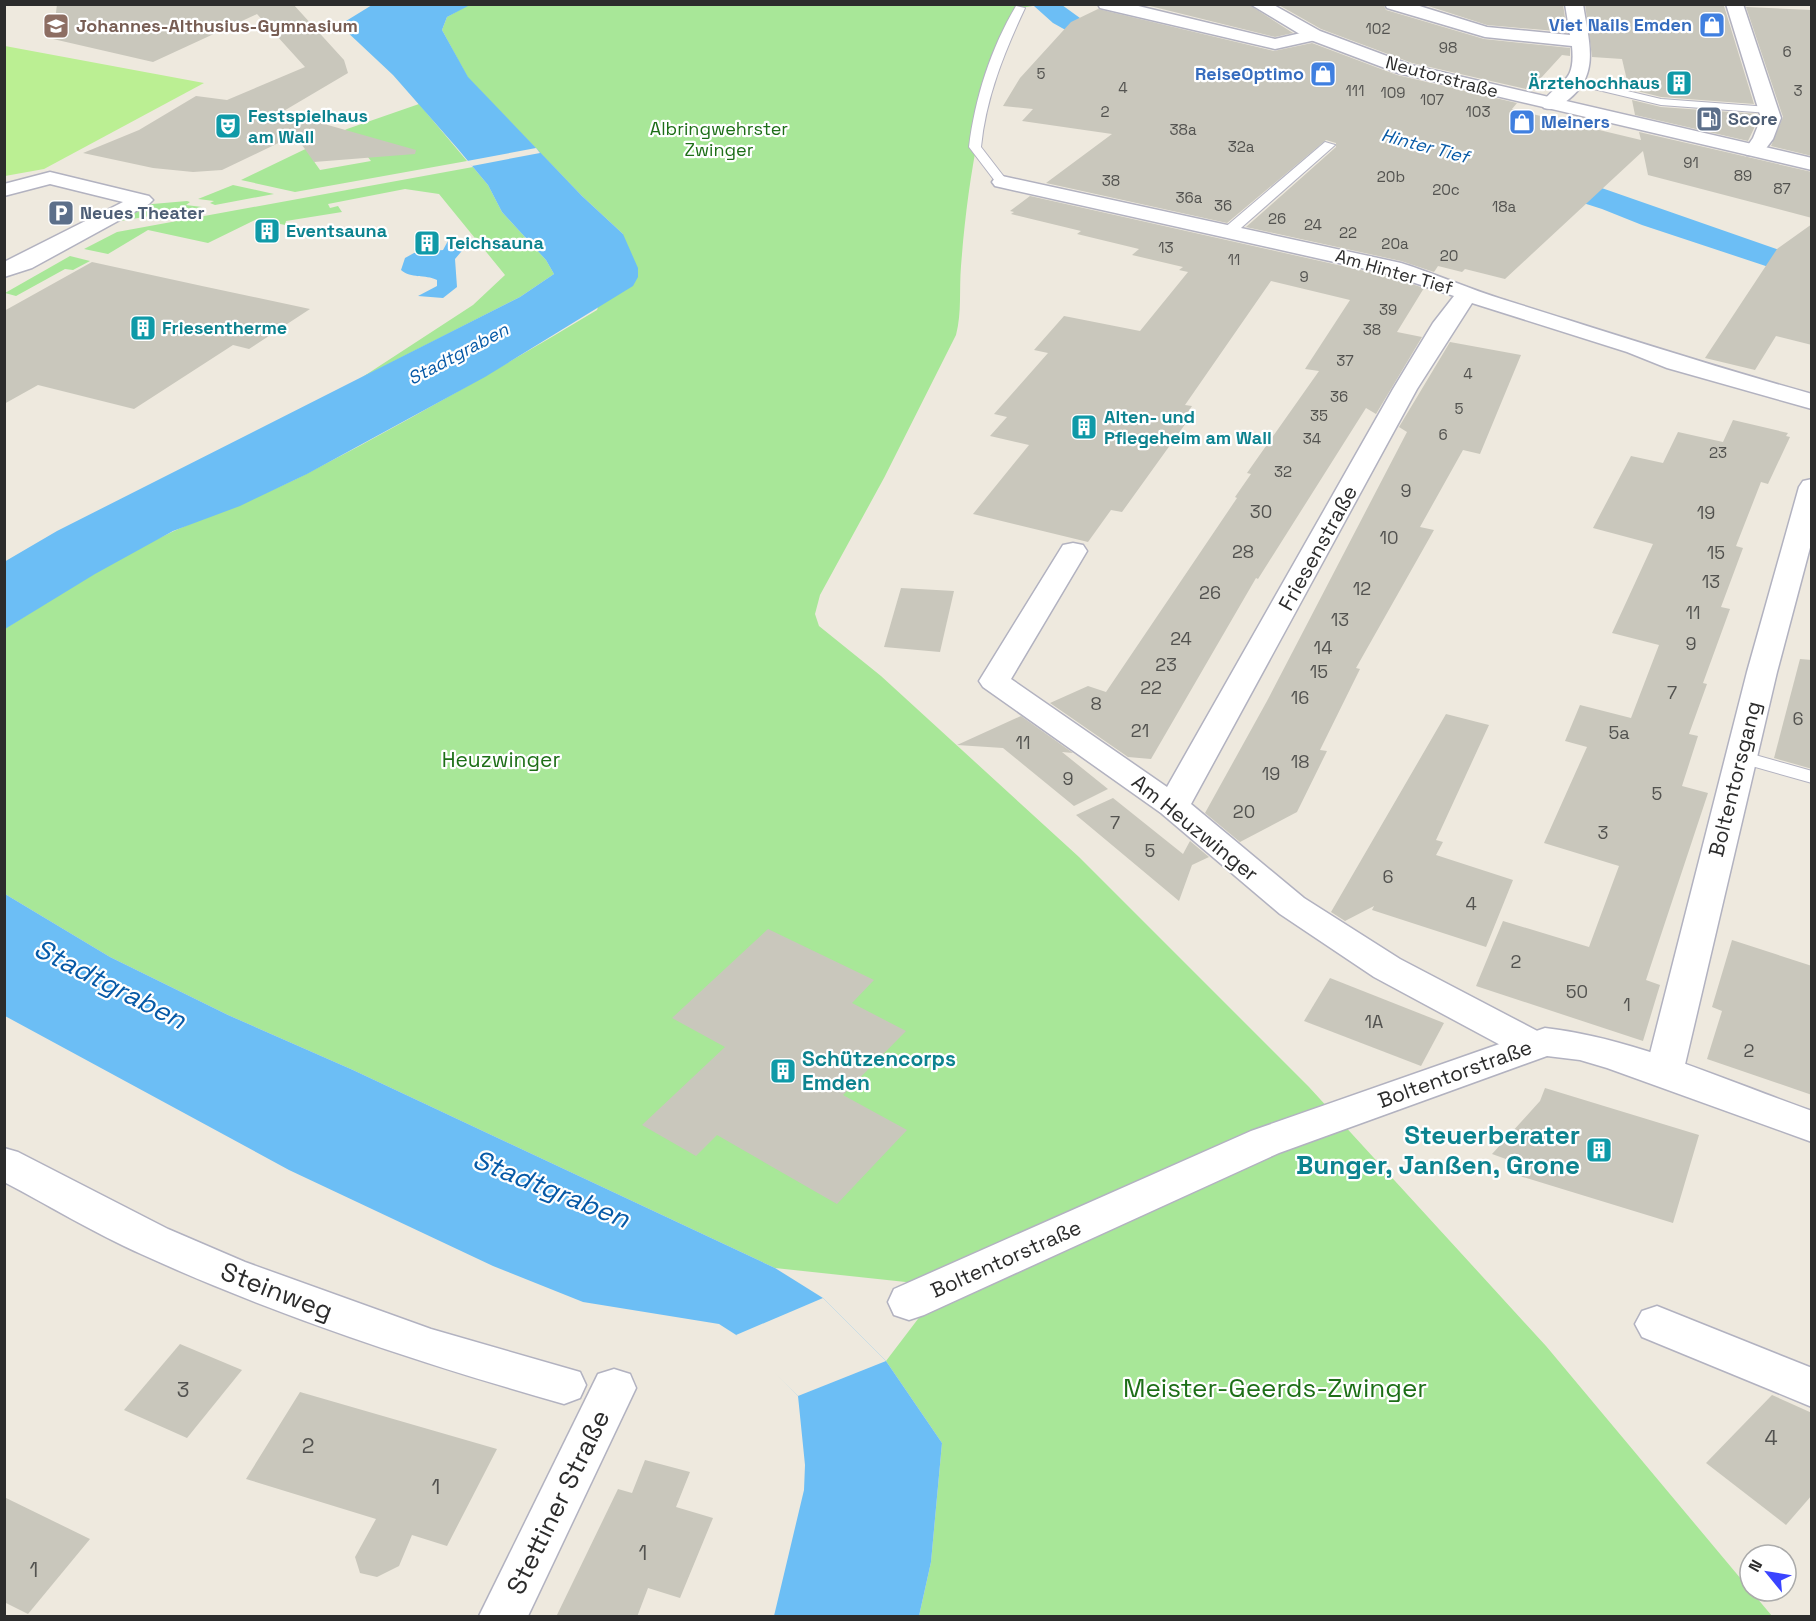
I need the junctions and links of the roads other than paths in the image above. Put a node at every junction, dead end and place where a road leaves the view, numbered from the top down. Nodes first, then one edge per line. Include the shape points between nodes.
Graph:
1 (1106, 4) edge
2 (1257, 4) edge
3 (1393, 4) edge
4 (1574, 4) edge
5 (1734, 4) edge
6 (1020, 8) dead end
7 (1314, 35) junction
8 (1579, 41) junction
9 (1577, 82) junction
10 (1551, 104) junction
11 (1769, 110) junction
12 (1329, 145) dead end
13 (1754, 151) junction
14 (1812, 164) edge
15 (1002, 182) joint
16 (4, 190) edge
17 (1228, 232) junction
18 (4, 270) edge
19 (1467, 294) junction
20 (1812, 402) edge
21 (1812, 487) edge
22 (1074, 551) dead end
23 (1741, 758) junction
24 (1812, 777) edge
25 (1173, 806) junction
26 (1532, 1045) junction
27 (1664, 1073) junction
28 (1812, 1126) edge
29 (4, 1163) edge
30 (909, 1302) dead end
31 (1657, 1324) dead end
32 (564, 1384) dead end
33 (614, 1388) dead end
34 (1812, 1388) edge
35 (503, 1617) edge

1 - 7 street via 1275,44
2 - 7 street, Neutorstraße
3 - 8 street via 1485,32
4 - 8 street
5 - 11 street
6 - 15 lane via 988,84 976,135 975,147
7 - 10 street, Neutorstraße via 1405,69
8 - 9 street via 1582,64
9 - 10 street
9 - 11 lane via 1661,102
10 - 13 street, Neutorstraße
11 - 13 street via 1769,127
12 - 17 lane
13 - 14 street, Neutorstraße
15 - 17 street, Am Hinter Tief
16 - 18 street via 50,178 142,200
17 - 19 street, Am Hinter Tief via 1393,268
19 - 20 street, Am Hinter Tief via 1635,346 1676,363
19 - 25 street, Friesenstraße via 1405,389
21 - 23 street, Boltentorsgang
22 - 25 street, Am Heuzwinger via 994,681
23 - 24 lane
23 - 27 street, Boltentorsgang
25 - 26 street, Am Heuzwinger via 1292,906 1387,968
26 - 27 street, Boltentorstraße via 1545,1042 1580,1046
26 - 30 street, Boltentorstraße via 1265,1142
27 - 28 street, Boltentorstraße
29 - 32 street, Steinweg via 160,1245 230,1274 429,1347
31 - 34 street
33 - 35 street, Stettiner Straße

